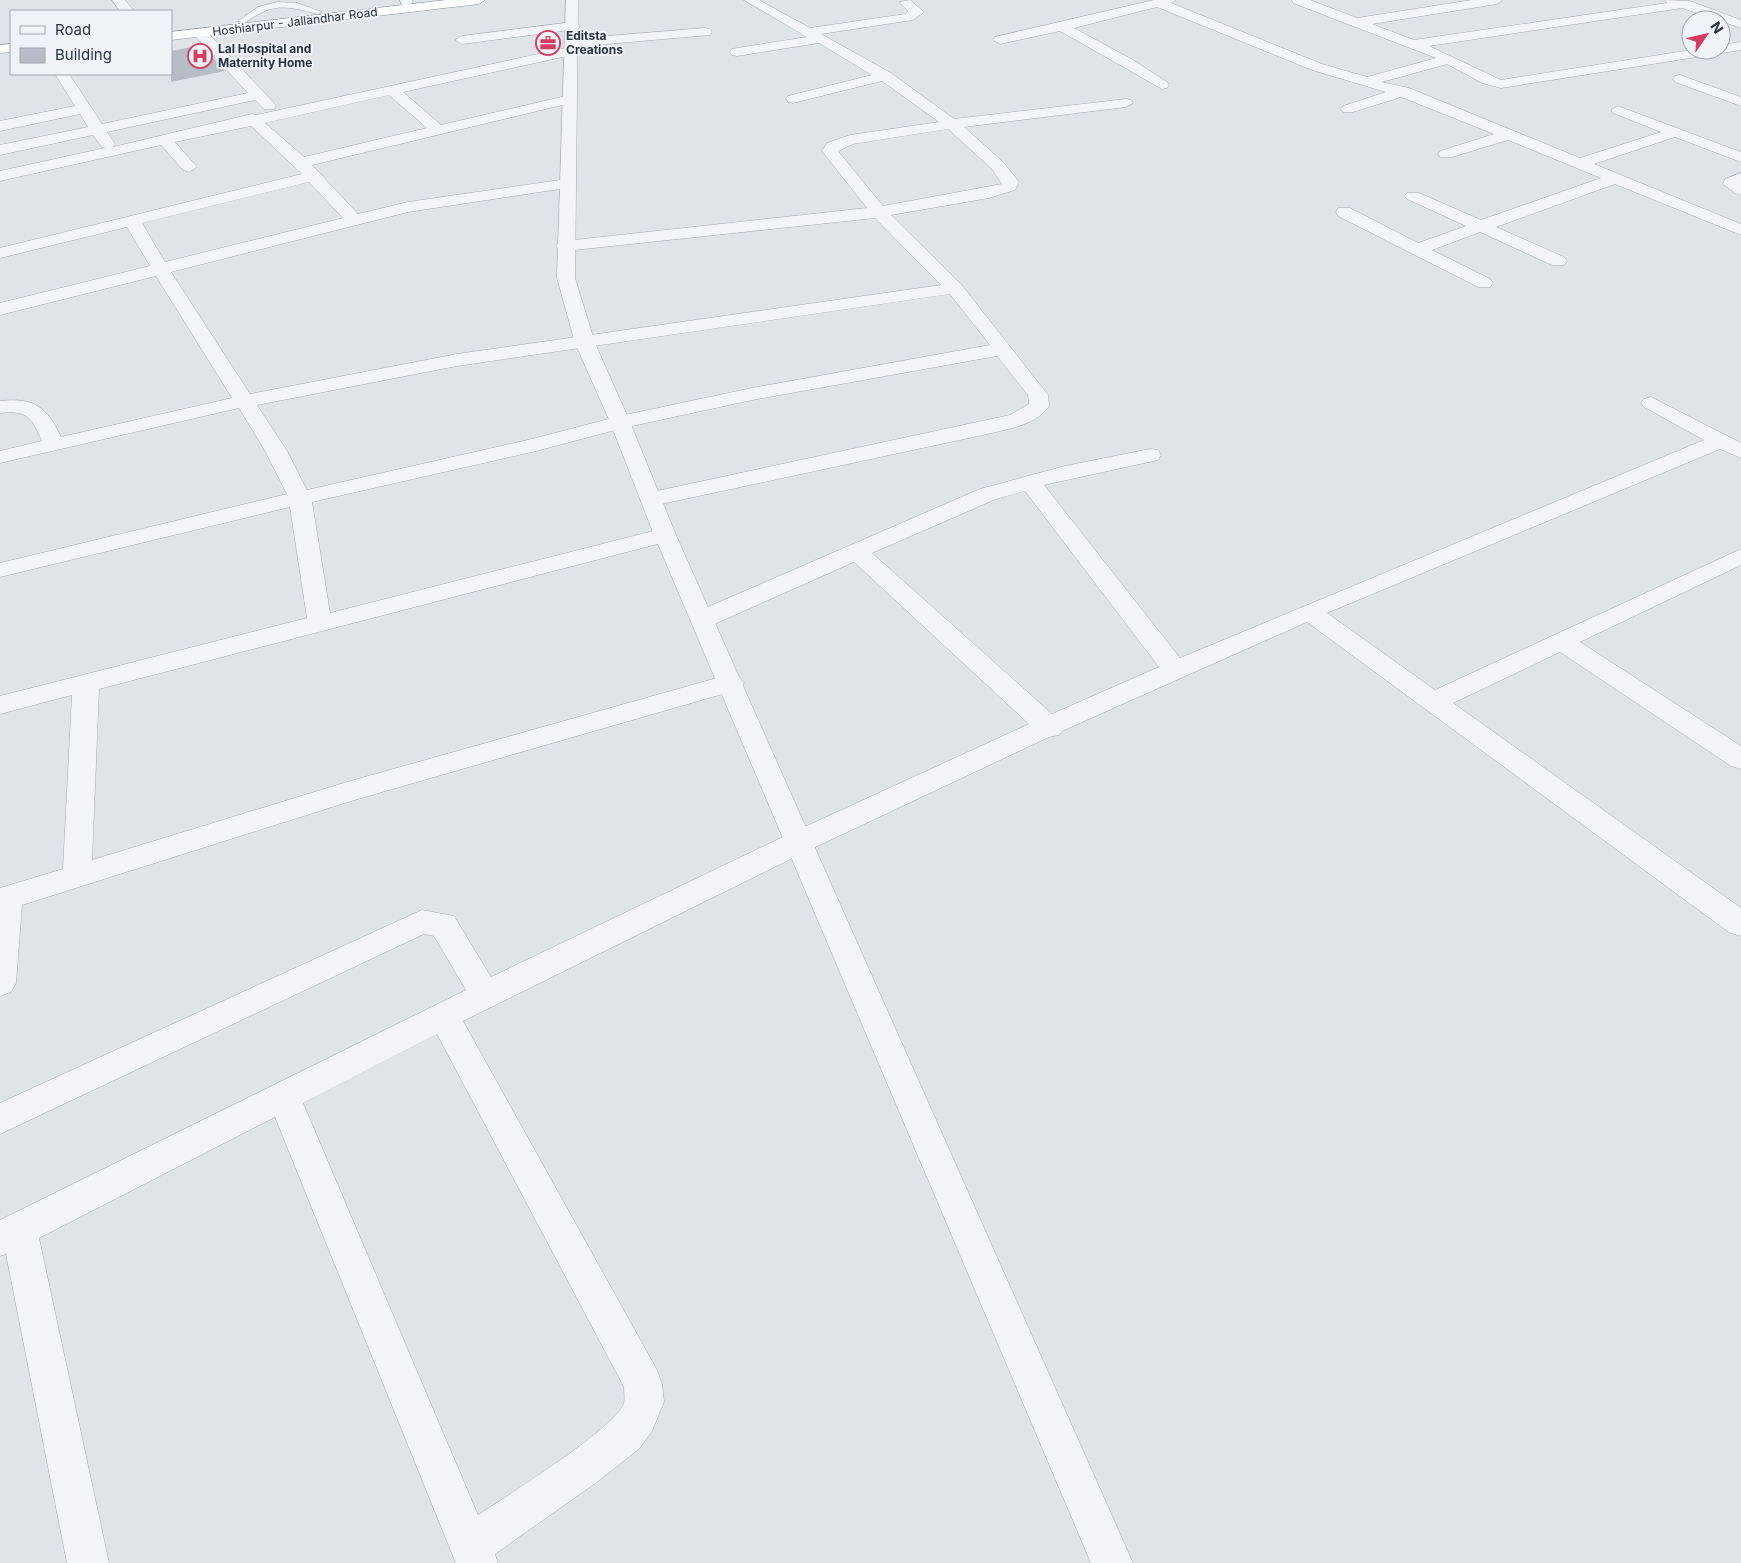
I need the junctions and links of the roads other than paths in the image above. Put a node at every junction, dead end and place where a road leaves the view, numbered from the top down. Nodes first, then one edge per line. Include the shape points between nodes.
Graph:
1 (118, 0) edge
2 (426, 0) edge
3 (479, 0) edge
4 (750, 0) edge
5 (1298, 0) edge
6 (1497, 0) edge
7 (1670, 0) edge
8 (407, 1) edge
9 (905, 2) dead end
10 (1164, 2) edge
11 (1684, 4) junction
12 (126, 10) edge
13 (1356, 22) junction
14 (1741, 24) edge
15 (1066, 26) junction
16 (172, 29) edge
17 (705, 32) dead end
18 (807, 32) junction
19 (200, 33) junction
20 (172, 36) edge
21 (821, 39) junction
22 (462, 40) dead end
23 (1000, 40) dead end
24 (568, 43) edge
25 (1414, 44) junction
26 (737, 52) dead end
27 (1681, 56) edge
28 (1449, 59) junction
29 (63, 75) edge
30 (886, 76) junction
31 (431, 80) junction
32 (1680, 80) dead end
33 (1369, 81) junction
34 (1162, 85) dead end
35 (390, 89) junction
36 (453, 92) dead end
37 (1404, 92) junction
38 (258, 95) junction
39 (1738, 99) edge
40 (570, 100) junction
41 (793, 100) dead end
42 (1126, 103) dead end
43 (84, 109) junction
44 (1348, 110) dead end
45 (1618, 110) dead end
46 (277, 114) junction
47 (252, 119) junction
48 (952, 124) junction
49 (0, 126) edge
50 (97, 130) junction
51 (439, 131) junction
52 (1675, 132) junction
53 (1510, 134) junction
54 (164, 139) junction
55 (0, 150) edge
56 (112, 151) junction
57 (1446, 154) dead end
58 (1741, 157) edge
59 (301, 163) junction
60 (1582, 163) junction
61 (189, 167) dead end
62 (0, 176) edge
63 (313, 176) junction
64 (1617, 178) junction
65 (1741, 178) edge
66 (567, 184) junction
67 (1741, 190) edge
68 (1413, 196) dead end
69 (879, 212) junction
70 (1344, 212) dead end
71 (132, 220) junction
72 (354, 220) junction
73 (1481, 225) junction
74 (1741, 230) edge
75 (566, 246) junction
76 (1417, 249) junction
77 (0, 253) edge
78 (1558, 261) dead end
79 (161, 270) junction
80 (1484, 283) dead end
81 (955, 288) junction
82 (0, 309) edge
83 (585, 343) junction
84 (1002, 348) junction
85 (244, 401) junction
86 (1651, 403) dead end
87 (0, 407) edge
88 (620, 422) junction
89 (54, 444) junction
90 (1731, 446) edge
91 (1150, 455) dead end
92 (0, 457) edge
93 (1030, 482) junction
94 (300, 498) junction
95 (652, 499) junction
96 (665, 535) junction
97 (857, 552) junction
98 (1741, 556) edge
99 (0, 570) edge
100 (1309, 612) junction
101 (703, 619) junction
102 (320, 624) junction
103 (1561, 641) junction
104 (1175, 670) junction
105 (86, 683) junction
106 (731, 683) junction
107 (1434, 701) junction
108 (0, 705) edge
109 (1050, 728) junction
110 (1741, 759) edge
111 (799, 842) junction
112 (76, 875) junction
113 (4, 898) edge
114 (1741, 924) edge
115 (1, 969) edge
116 (485, 994) junction
117 (444, 1016) junction
118 (284, 1097) junction
119 (0, 1119) edge
120 (10, 1234) edge
121 (474, 1555) edge
122 (88, 1563) edge
123 (1112, 1563) edge

1 - 12 street
2 - 8 highway, Hoshiarpur - Jallandhar Road
3 - 19 highway, Hoshiarpur - Jallandhar Road
4 - 18 street
5 - 13 street
6 - 13 street
7 - 11 street
8 - 16 highway, Hoshiarpur - Jallandhar Road
9 - 18 street via 918,12 908,17
10 - 15 street
10 - 33 street via 1317,67
11 - 14 street
11 - 25 street
13 - 25 street
15 - 23 street
15 - 34 street via 1066,30
17 - 24 street
18 - 21 street
19 - 20 highway, Hoshiarpur - Jallandhar Road
19 - 38 street
21 - 26 street
21 - 30 street
22 - 24 street
24 - 31 street
24 - 40 street
25 - 28 street
27 - 28 street via 1501,84
28 - 33 street
29 - 43 street
30 - 41 street
30 - 48 street
31 - 35 street
31 - 36 street
32 - 39 street
33 - 37 street
35 - 46 street
35 - 51 street
37 - 44 street
37 - 53 street
38 - 46 street
38 - 50 street
40 - 51 street
40 - 66 street
42 - 48 street
43 - 49 street
43 - 50 street
45 - 52 street
46 - 47 street
47 - 54 street
47 - 59 street
48 - 69 street via 850,140 832,146 833,157
48 - 69 street via 1008,176 1009,187 989,194
50 - 55 street
50 - 56 street
51 - 59 street
52 - 58 street
52 - 60 street
53 - 57 street
53 - 60 street
54 - 56 street
54 - 61 street
56 - 62 street
59 - 63 street
60 - 64 street
63 - 71 street
63 - 72 street
64 - 73 street
64 - 74 street
65 - 67 street via 1731,184
66 - 72 street via 429,203
66 - 75 street
68 - 73 street
69 - 75 street
69 - 81 street
70 - 76 street
71 - 77 street
71 - 79 street
72 - 79 street
73 - 76 street
73 - 78 street
75 - 83 street via 566,278
76 - 80 street
79 - 82 street
79 - 85 street
81 - 83 street
81 - 84 street
83 - 85 street via 456,360
83 - 88 street
84 - 88 street
84 - 95 street via 1038,396 1039,406 1031,414 1010,423
85 - 89 street
85 - 94 street via 276,451
86 - 90 street
87 - 89 street via 26,406 35,410
88 - 94 street via 536,445
88 - 95 street
89 - 92 street
90 - 100 street
91 - 93 street
93 - 97 street via 988,494
93 - 104 street
94 - 99 street
94 - 102 street
95 - 96 street
96 - 101 street
96 - 102 street
97 - 101 street
97 - 109 street
98 - 103 street
100 - 104 street
100 - 107 street
101 - 106 street
102 - 105 street
103 - 107 street
103 - 110 street
104 - 109 street
105 - 108 street
105 - 112 street
106 - 111 street
106 - 112 street via 347,792
107 - 114 street
109 - 111 street
111 - 116 street
111 - 123 street
112 - 113 street
113 - 115 street
116 - 117 street
116 - 119 street via 443,925 422,922
117 - 118 street
117 - 121 street via 643,1384 644,1402 625,1435
118 - 120 street
118 - 121 street
120 - 122 street

